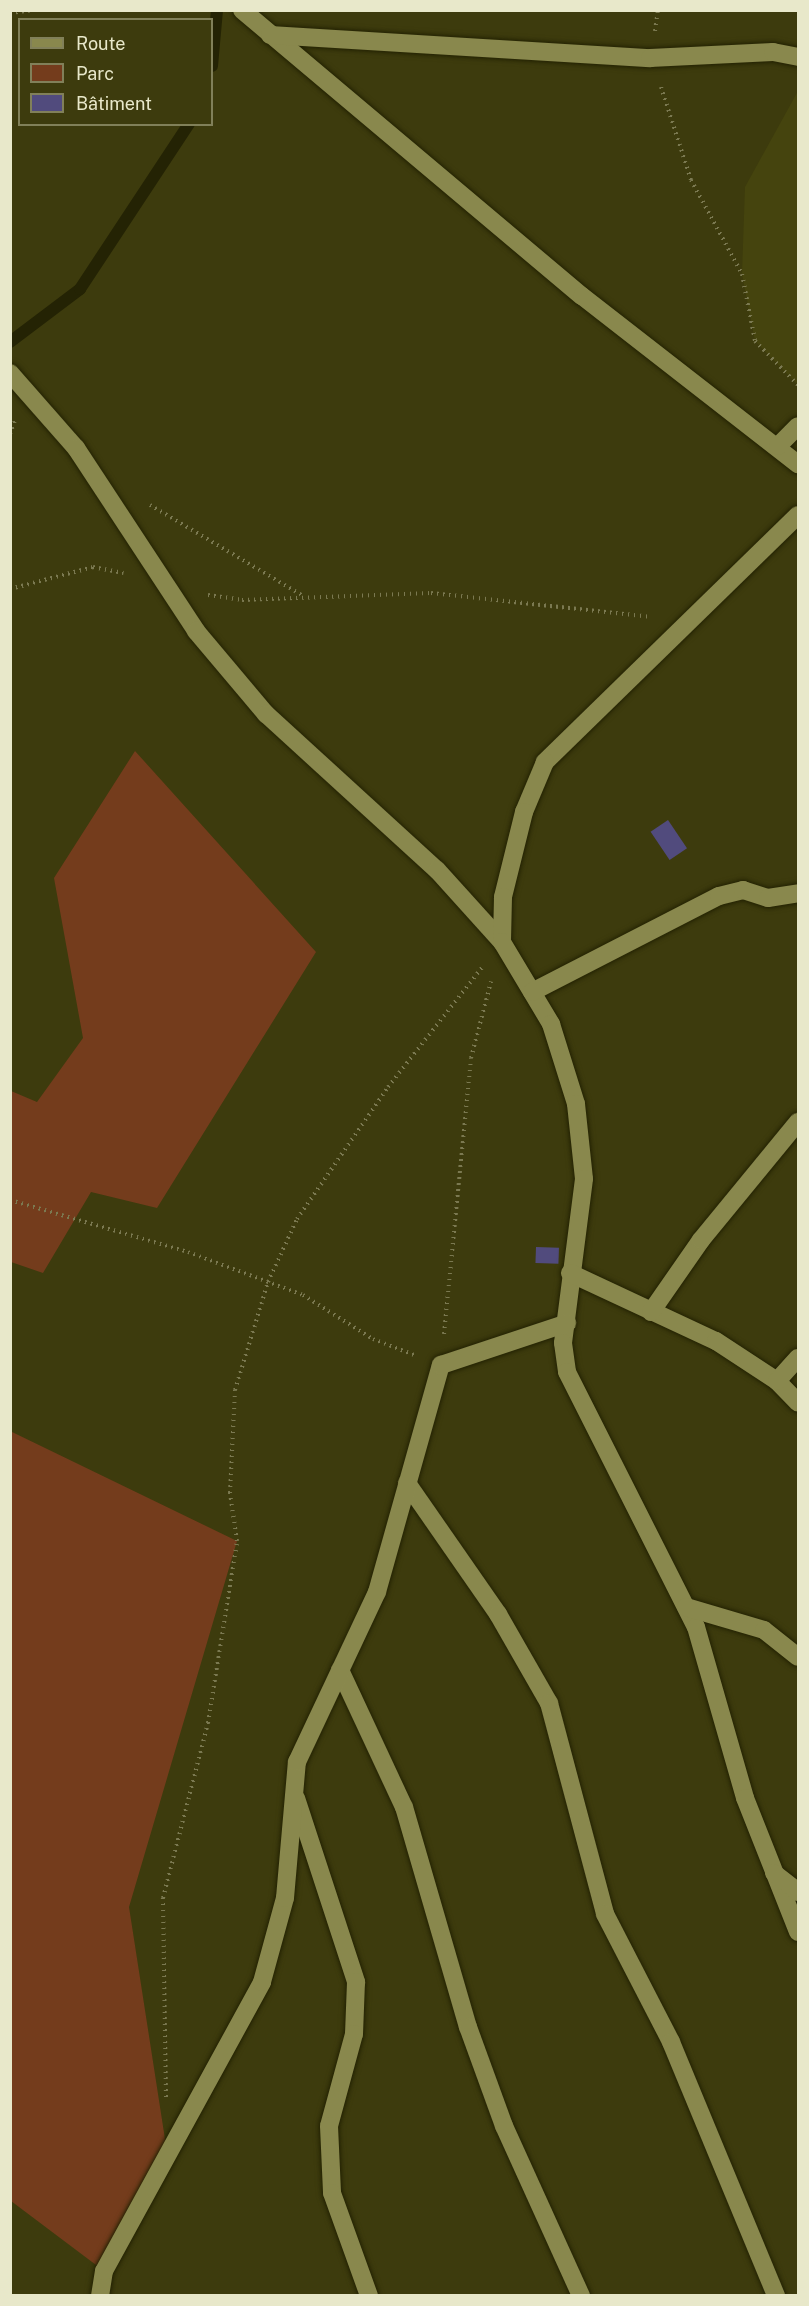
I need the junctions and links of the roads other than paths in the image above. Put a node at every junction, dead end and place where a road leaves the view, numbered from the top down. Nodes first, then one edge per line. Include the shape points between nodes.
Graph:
1 (242, 10) edge
2 (270, 35) junction
3 (798, 57) edge
4 (10, 373) edge
5 (798, 426) edge
6 (778, 446) junction
7 (798, 464) edge
8 (798, 515) edge
9 (798, 893) edge
10 (502, 942) junction
11 (531, 992) junction
12 (798, 1122) edge
13 (570, 1273) junction
14 (651, 1312) junction
15 (567, 1323) junction
16 (798, 1358) edge
17 (777, 1381) junction
18 (798, 1403) edge
19 (407, 1483) junction
20 (686, 1607) junction
21 (798, 1657) edge
22 (340, 1670) junction
23 (294, 1790) junction
24 (773, 1872) junction
25 (798, 1892) edge
26 (798, 1932) edge
27 (100, 2295) edge
28 (369, 2295) edge
29 (581, 2295) edge
30 (776, 2295) edge

1 - 2 street
2 - 3 street via 650,58 774,52
2 - 6 street via 582,296
4 - 10 street via 76,448 196,631 266,714 437,870
5 - 6 street
6 - 7 street
8 - 10 street via 545,762 524,812 502,897
9 - 11 street via 768,898 743,890 719,896
10 - 11 street
11 - 13 street via 551,1024 576,1104 584,1179
12 - 14 street via 701,1240
13 - 14 street
13 - 15 street
14 - 17 street via 702,1333
15 - 19 street via 441,1365
15 - 20 street via 563,1343 567,1372
16 - 17 street
17 - 18 street
19 - 22 street via 376,1592
19 - 30 street via 498,1614 549,1703 605,1914 671,2042
20 - 21 street via 764,1630
20 - 24 street
22 - 23 street via 297,1762
22 - 29 street via 404,1808 468,2027 504,2126
23 - 27 street via 285,1898 262,1982 104,2271
23 - 28 street via 356,1982 354,2034 329,2126 332,2193
24 - 25 street
24 - 26 street

